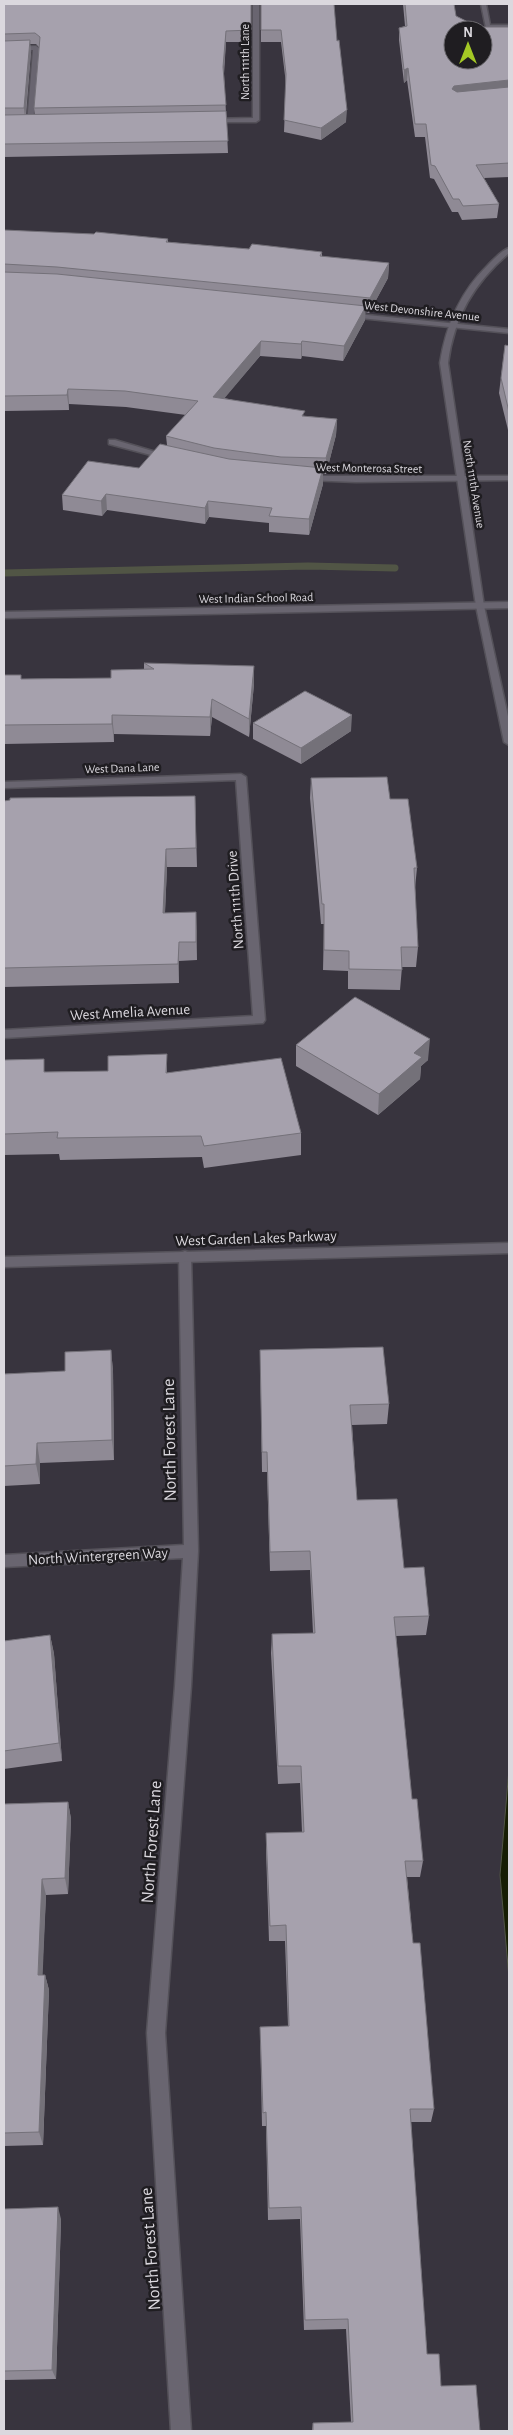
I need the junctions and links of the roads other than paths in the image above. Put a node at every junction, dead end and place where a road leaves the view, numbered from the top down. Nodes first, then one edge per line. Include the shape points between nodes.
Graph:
1 (256, 4) edge
2 (483, 4) edge
3 (509, 27) edge
4 (4, 49) edge
5 (207, 121) edge
6 (40, 123) edge
7 (21, 124) edge
8 (30, 124) junction
9 (509, 250) edge
10 (338, 314) edge
11 (450, 325) junction
12 (509, 331) edge
13 (112, 442) dead end
14 (178, 460) edge
15 (302, 478) edge
16 (509, 478) edge
17 (460, 479) junction
18 (509, 605) edge
19 (480, 606) junction
20 (4, 615) edge
21 (509, 742) edge
22 (241, 777) joint
23 (4, 785) edge
24 (259, 1020) joint
25 (4, 1034) edge
26 (509, 1248) edge
27 (185, 1256) junction
28 (4, 1262) edge
29 (192, 1551) junction
30 (4, 1561) edge
31 (181, 2431) edge

1 - 5 street, North 111th Lane via 256,120
2 - 3 street via 488,27
4 - 8 street via 36,48
6 - 8 street
7 - 8 street
9 - 11 street, North 111th Avenue via 467,293
10 - 11 street, West Devonshire Avenue
11 - 12 street, West Devonshire Avenue
11 - 17 street, North 111th Avenue via 444,363
13 - 14 street
15 - 17 street, West Monterosa Street
16 - 17 street, West Monterosa Street
17 - 19 street, North 111th Avenue
18 - 19 street, West Indian School Road
19 - 20 street, West Indian School Road
19 - 21 street, North 111th Avenue
22 - 23 street, West Dana Lane
22 - 24 street, North 111th Drive
24 - 25 street, West Amelia Avenue
26 - 27 street, West Garden Lakes Parkway
27 - 28 street, West Garden Lakes Parkway
27 - 29 street, North Forest Lane
29 - 30 street, North Wintergreen Way
29 - 31 street, North Forest Lane via 156,2033

